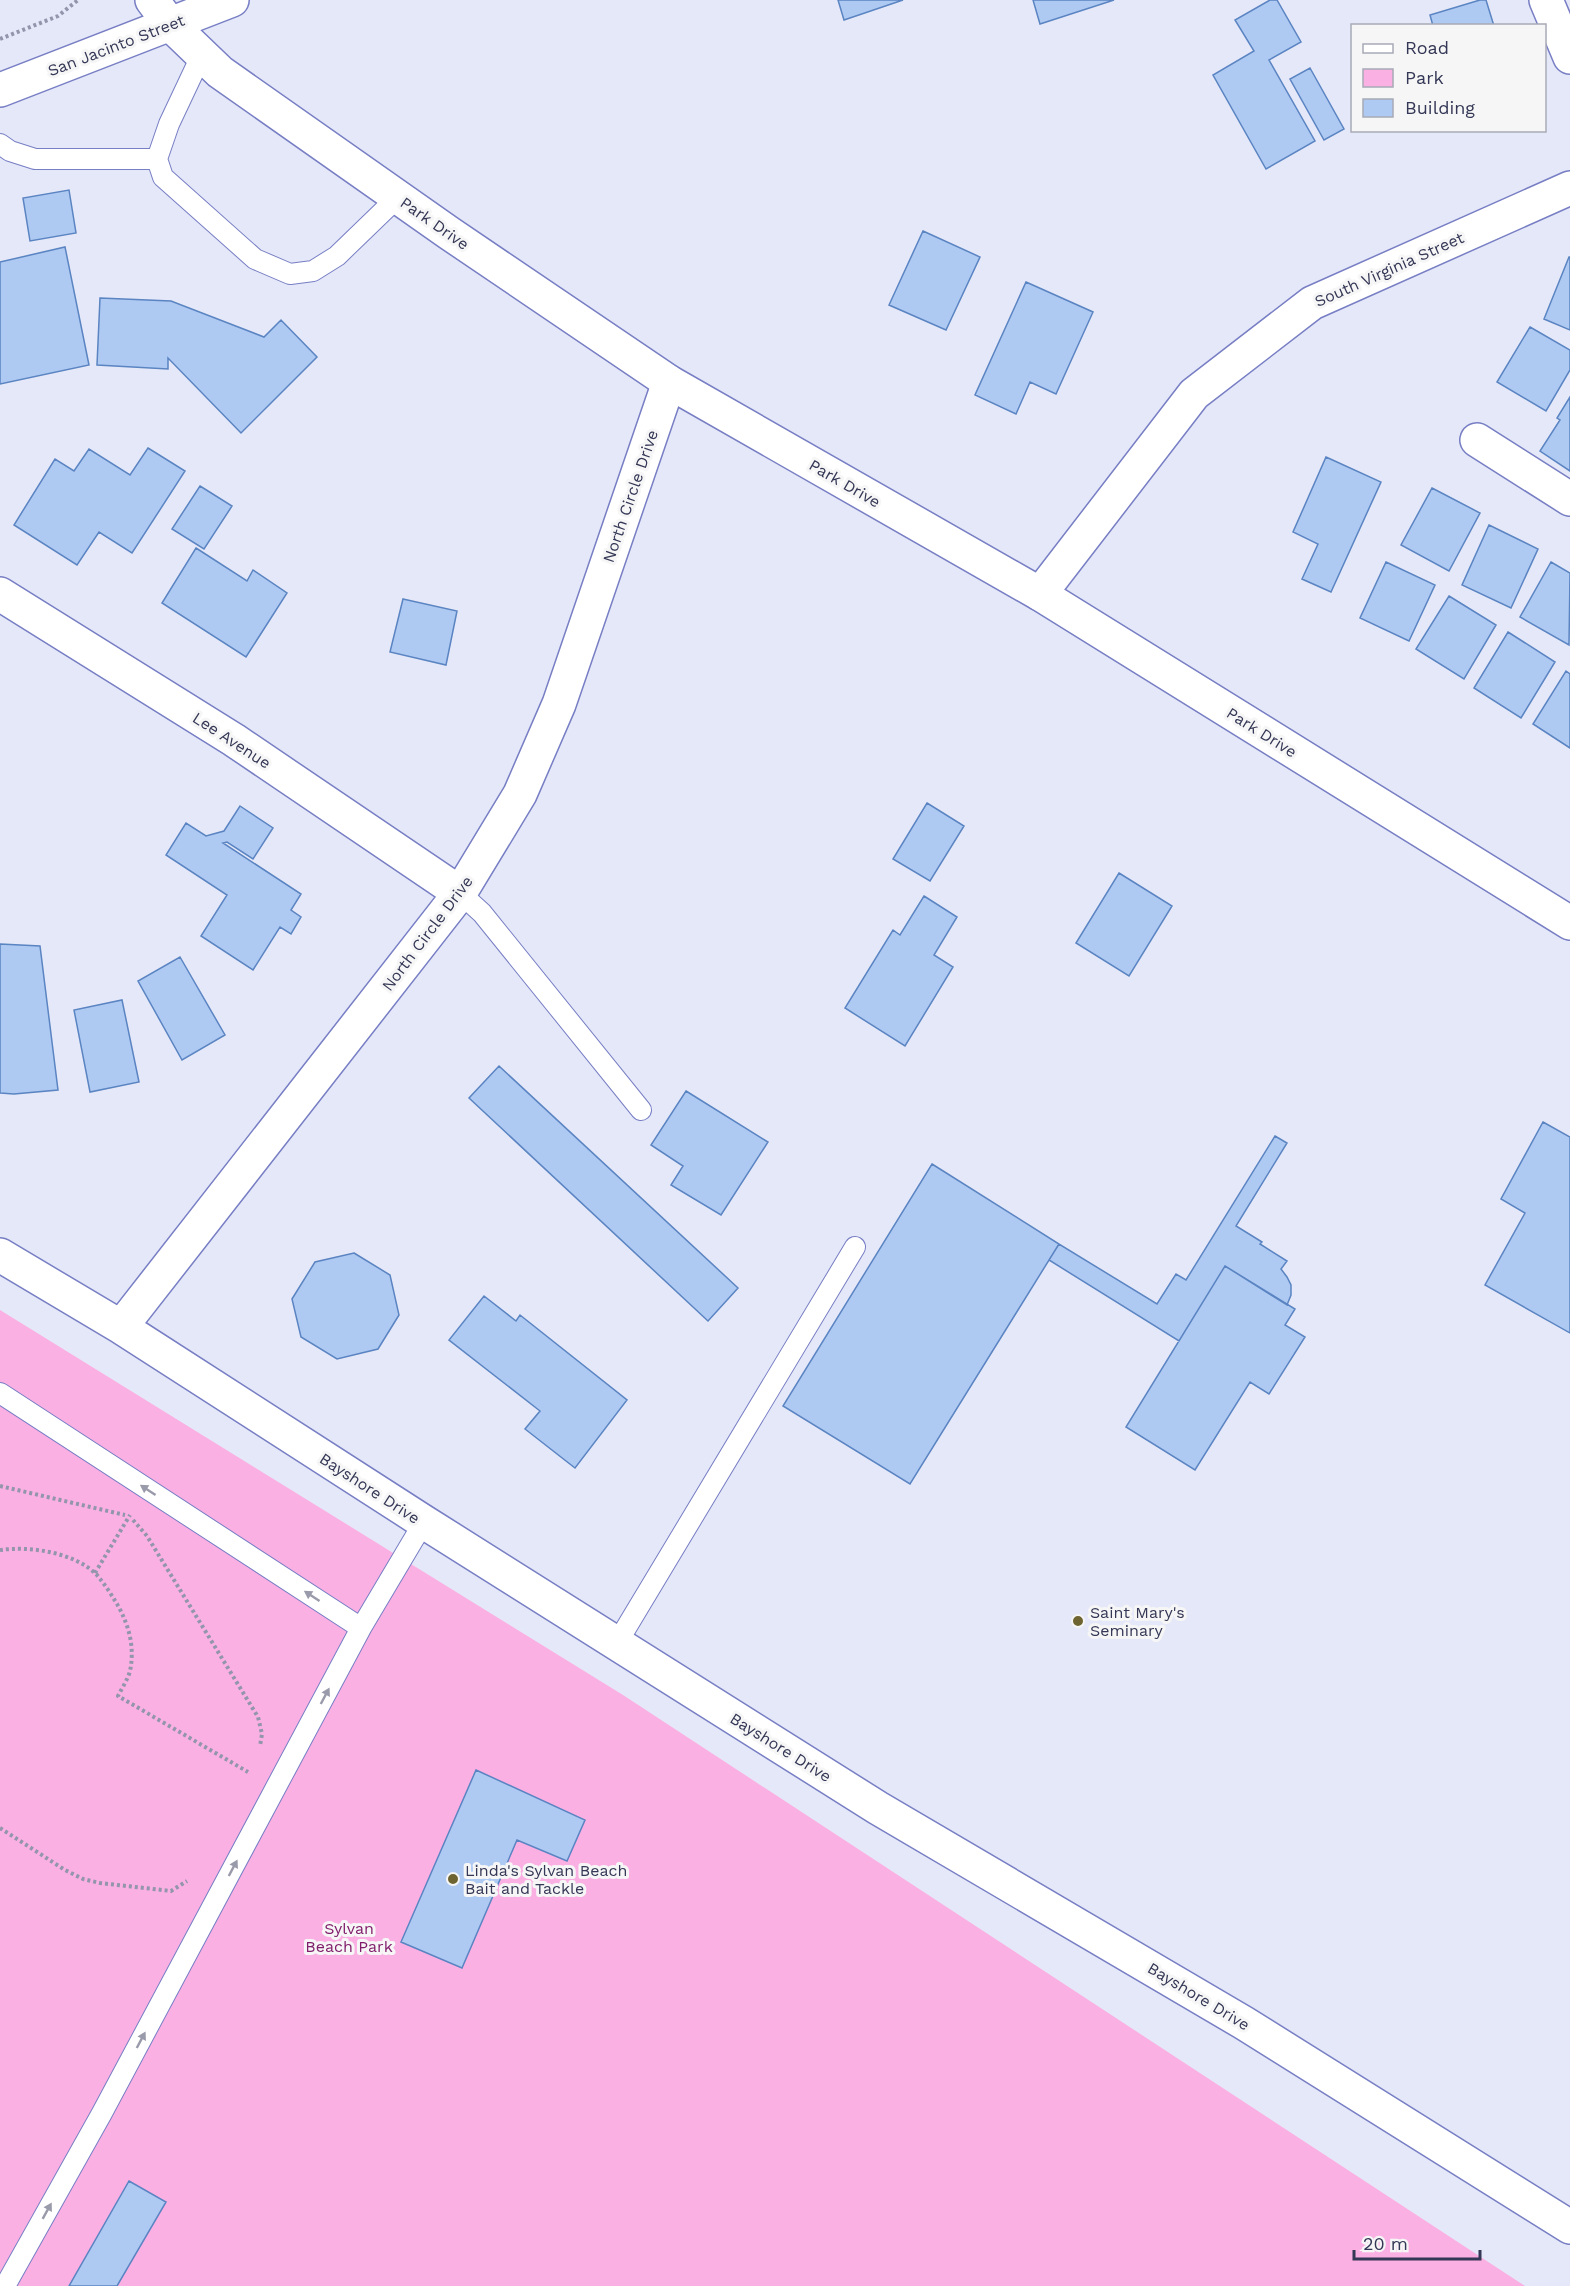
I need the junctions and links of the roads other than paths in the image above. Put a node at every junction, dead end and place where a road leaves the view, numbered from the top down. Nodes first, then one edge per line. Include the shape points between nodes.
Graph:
1 (232, 0) edge
2 (1546, 0) edge
3 (161, 12) edge
4 (202, 54) junction
5 (1570, 57) edge
6 (0, 90) edge
7 (0, 144) edge
8 (157, 159) junction
9 (1570, 188) edge
10 (398, 197) junction
11 (669, 382) junction
12 (1477, 440) dead end
13 (1570, 499) edge
14 (0, 594) edge
15 (1040, 594) junction
16 (460, 893) junction
17 (1570, 923) edge
18 (641, 1110) dead end
19 (855, 1247) dead end
20 (0, 1255) edge
21 (121, 1327) junction
22 (0, 1393) edge
23 (424, 1522) junction
24 (361, 1628) junction
25 (617, 1643) junction
26 (1570, 2227) edge
27 (5, 2286) edge

1 - 3 street, San Jacinto Street
2 - 5 street
3 - 4 street, Park Drive
3 - 6 street, San Jacinto Street
4 - 8 lane
4 - 10 street, Park Drive via 220,72
7 - 8 lane via 35,159
8 - 10 lane via 163,177 255,259 290,274 313,271 337,256
9 - 15 street, South Virginia Street via 1312,303 1194,394
10 - 11 street, Park Drive
11 - 15 street, Park Drive
11 - 16 street, North Circle Drive via 559,704 520,794
12 - 13 street
14 - 16 street, Lee Avenue via 234,740
15 - 17 street, Park Drive
16 - 18 lane via 482,913
16 - 21 street, North Circle Drive
19 - 25 lane
20 - 21 street, Bayshore Drive
21 - 23 street, Bayshore Drive
24 -> 22 lane
23 - 24 lane
23 - 25 street, Bayshore Drive
27 -> 24 lane
25 - 26 street, Bayshore Drive via 878,1808 1244,2023

